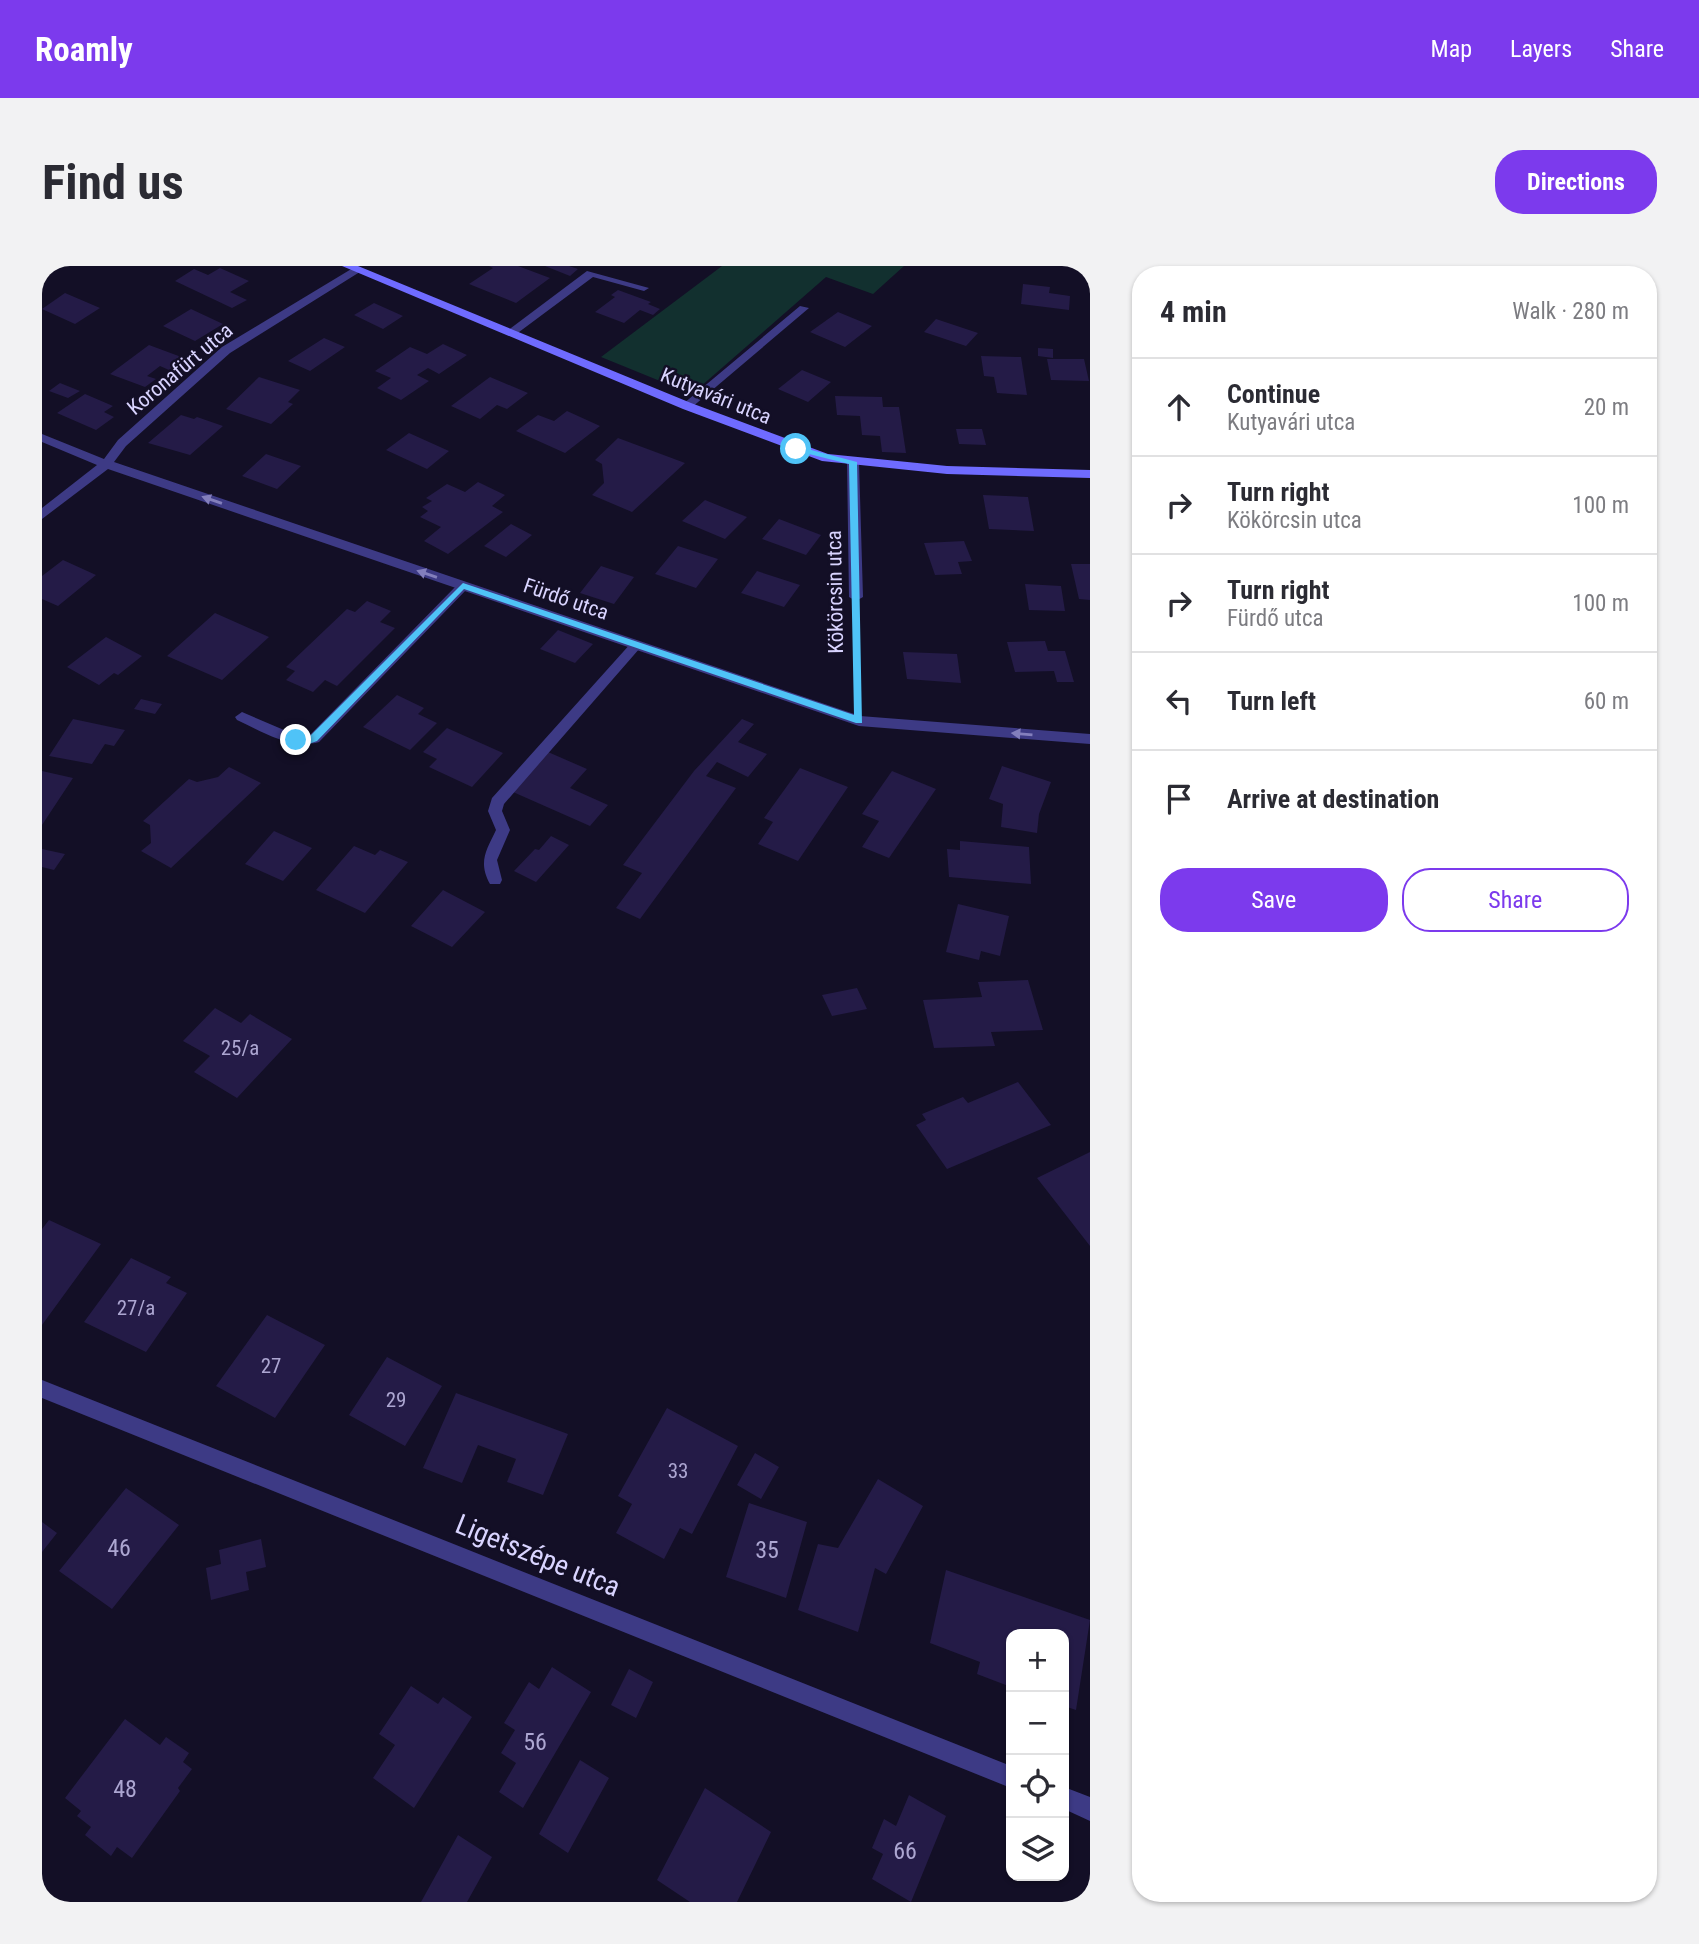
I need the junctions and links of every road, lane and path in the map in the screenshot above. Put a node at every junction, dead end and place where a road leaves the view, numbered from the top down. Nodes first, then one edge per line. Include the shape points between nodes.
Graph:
1 (353, 268) edge
2 (644, 288) dead end
3 (804, 308) dead end
4 (511, 333) junction
5 (687, 406) junction
6 (42, 438) edge
7 (853, 462) junction
8 (106, 464) junction
9 (1090, 474) edge
10 (42, 515) edge
11 (463, 586) junction
12 (856, 597) joint
13 (636, 645) junction
14 (242, 717) dead end
15 (859, 720) junction
16 (1090, 739) edge
17 (495, 880) dead end
18 (42, 1389) edge
19 (1006, 1775) edge
20 (1069, 1800) edge
21 (1090, 1809) edge

1 - 4 street, Kutyavári utca
1 - 8 street, Koronafürt utca via 226,350 122,443
2 - 4 lane via 591,273
3 - 5 lane
4 - 5 street, Kutyavári utca
5 - 7 street, Kutyavári utca via 796,449
6 - 8 street, Fürdő utca
7 - 9 street, Kutyavári utca
7 - 12 street, Kökörcsin utca
8 - 10 street, Koronafürt utca
11 -> 8 street, Fürdő utca
11 - 13 street, Fürdő utca
11 - 14 lane via 314,739 296,740
12 - 15 path, Kökörcsin utca
13 - 15 street, Fürdő utca
13 - 17 lane via 497,802 495,811 503,830 487,868
16 -> 15 street, Fürdő utca
18 - 19 street, Ligetszépe utca
20 - 21 street

